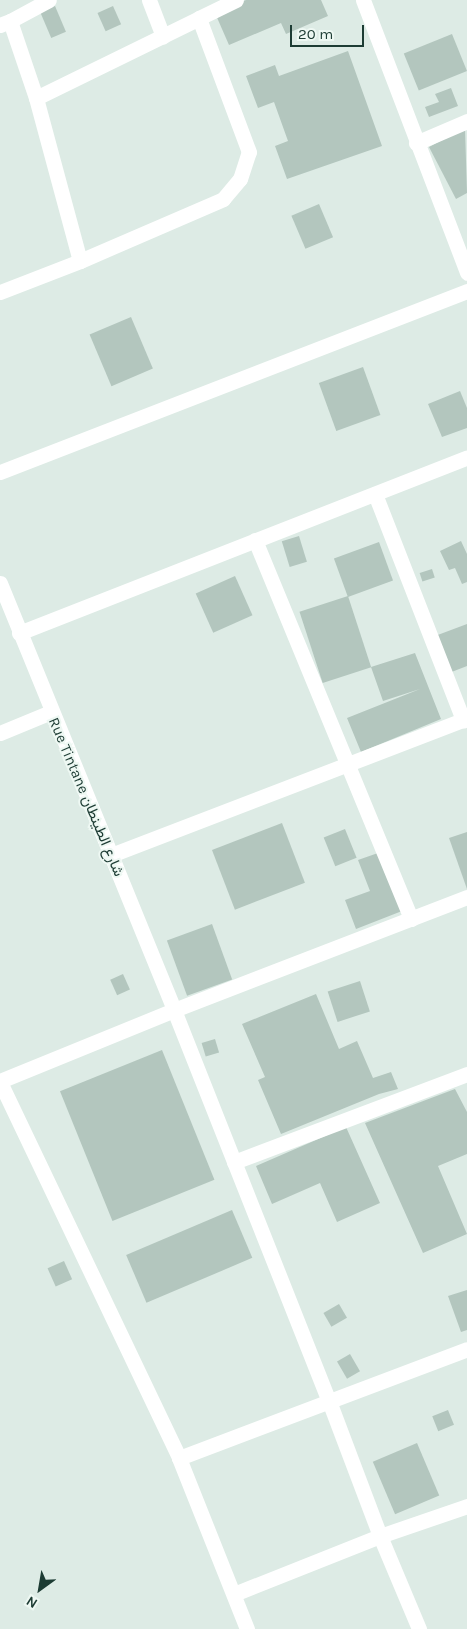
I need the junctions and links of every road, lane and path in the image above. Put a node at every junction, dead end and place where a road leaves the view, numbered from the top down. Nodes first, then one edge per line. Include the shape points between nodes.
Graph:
1 (49, 0) edge
2 (149, 0) edge
3 (236, 0) edge
4 (363, 0) edge
5 (199, 18) junction
6 (5, 23) edge
7 (163, 36) junction
8 (36, 98) junction
9 (467, 121) edge
10 (416, 143) junction
11 (80, 261) junction
12 (467, 273) edge
13 (467, 291) edge
14 (0, 292) edge
15 (467, 457) edge
16 (0, 472) edge
17 (375, 494) junction
18 (256, 540) junction
19 (0, 583) edge
20 (19, 633) junction
21 (51, 712) junction
22 (465, 719) edge
23 (0, 733) edge
24 (346, 764) junction
25 (111, 855) junction
26 (467, 898) edge
27 (411, 918) junction
28 (174, 1010) junction
29 (467, 1074) edge
30 (0, 1081) edge
31 (234, 1162) junction
32 (467, 1349) edge
33 (329, 1401) junction
34 (179, 1458) junction
35 (467, 1506) edge
36 (380, 1536) junction
37 (234, 1594) junction
38 (248, 1629) edge
39 (419, 1629) edge

1 - 6 street
2 - 7 street
3 - 5 street
4 - 10 street
5 - 7 street
5 - 11 street via 249,152 240,180 223,198
6 - 8 street
7 - 8 street
8 - 11 street
9 - 10 street
10 - 12 street
11 - 14 street
13 - 16 street
15 - 17 street
17 - 18 street
17 - 22 street
18 - 20 street
18 - 24 street
19 - 20 street, Rue Tintane شارع الطينطان
20 - 21 street, Rue Tintane شارع الطينطان
21 - 23 street
21 - 25 street, Rue Tintane شارع الطينطان
22 - 24 street
24 - 25 street
24 - 27 street
25 - 28 street, Rue Tintane شارع الطينطان
26 - 27 street
27 - 28 street
28 - 30 street
28 - 31 street, Rue Tintane شارع الطينطان
29 - 31 street
30 - 34 street
31 - 33 street, Rue Tintane شارع الطينطان
32 - 33 street
33 - 34 street
33 - 36 street, Rue Tintane شارع الطينطان
34 - 37 street
35 - 36 street
36 - 37 street
36 - 39 street, Rue Tintane شارع الطينطان
37 - 38 street

